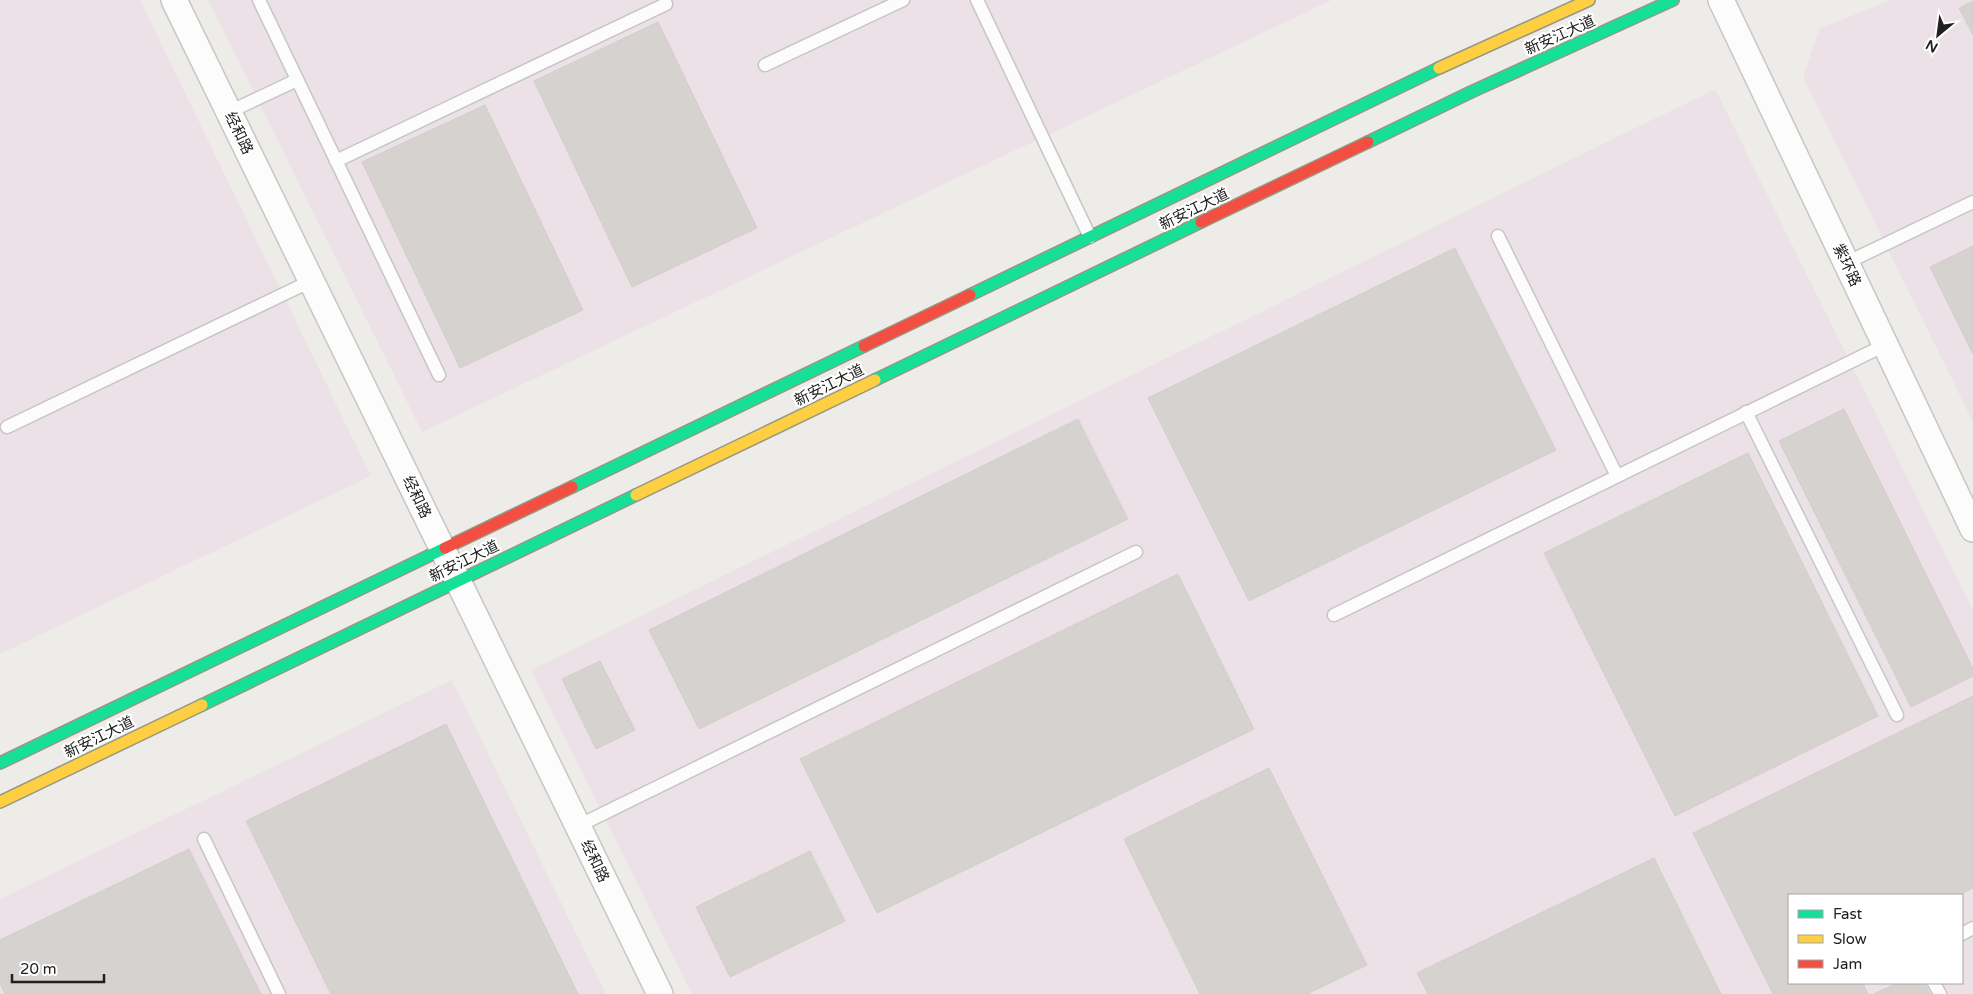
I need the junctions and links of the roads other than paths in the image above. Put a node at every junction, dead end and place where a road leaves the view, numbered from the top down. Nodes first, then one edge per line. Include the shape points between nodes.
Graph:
1 (174, 0) edge
2 (259, 0) edge
3 (903, 0) edge
4 (977, 0) edge
5 (1589, 0) edge
6 (1673, 0) edge
7 (1721, 0) edge
8 (666, 4) dead end
9 (765, 65) dead end
10 (297, 80) junction
11 (229, 112) junction
12 (336, 161) junction
13 (1973, 202) edge
14 (1498, 236) dead end
15 (1090, 237) junction
16 (1846, 263) junction
17 (311, 281) junction
18 (1885, 345) junction
19 (438, 375) dead end
20 (1746, 412) junction
21 (7, 427) dead end
22 (1617, 476) junction
23 (1973, 529) edge
24 (443, 550) junction
25 (1136, 552) dead end
26 (458, 581) junction
27 (1334, 615) dead end
28 (1897, 715) dead end
29 (0, 763) edge
30 (0, 802) edge
31 (578, 826) junction
32 (204, 839) dead end
33 (279, 994) edge
34 (660, 994) edge

1 - 11 street, 经和路
2 - 10 lane
3 - 9 lane
4 - 15 lane
5 - 15 main road, 新安江大道 via 1456,60
6 - 26 main road, 新安江大道 via 1471,92
7 - 16 street, 紫环路
8 - 12 lane
10 - 11 lane
10 - 12 lane
11 - 17 street, 经和路
12 - 19 lane
13 - 16 lane
14 - 22 lane
15 - 24 main road, 新安江大道
16 - 18 street, 紫环路
17 - 21 lane
17 - 24 street, 经和路
18 - 20 lane
18 - 23 street, 紫环路
20 - 22 lane
20 - 28 lane
22 - 27 lane
24 - 26 street, 经和路
24 - 29 main road, 新安江大道
25 - 31 lane
26 - 30 main road, 新安江大道
26 - 31 street, 经和路
31 - 34 street, 经和路
32 - 33 lane

